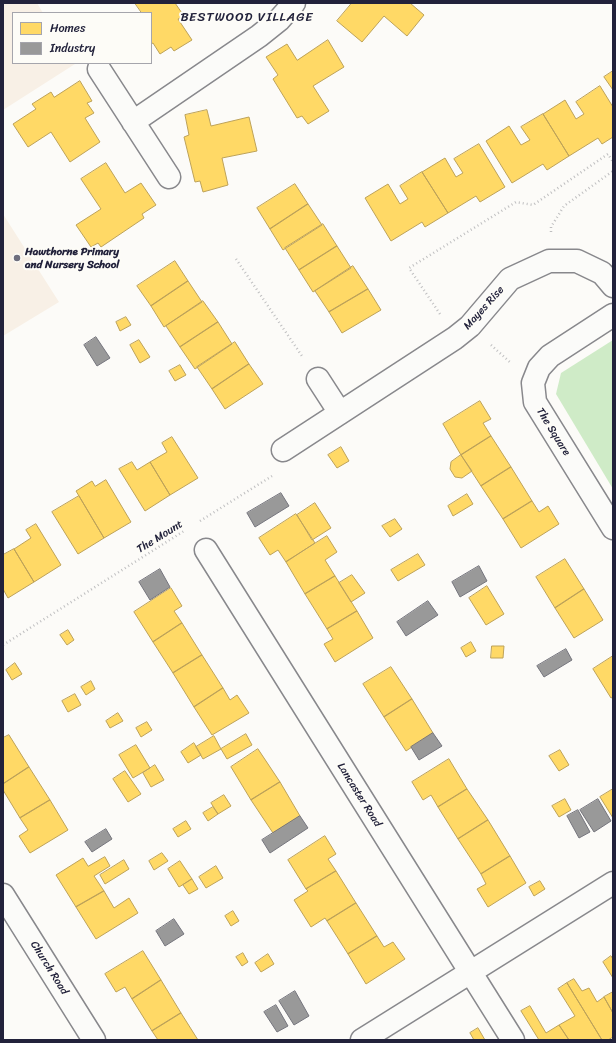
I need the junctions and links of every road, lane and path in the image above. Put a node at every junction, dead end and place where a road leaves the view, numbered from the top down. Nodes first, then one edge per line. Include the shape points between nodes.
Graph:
1 (294, 3) edge
2 (99, 69) dead end
3 (133, 122) junction
4 (613, 162) edge
5 (613, 170) edge
6 (169, 178) dead end
7 (236, 259) dead end
8 (549, 261) junction
9 (613, 286) edge
10 (435, 308) dead end
11 (613, 315) edge
12 (486, 341) dead end
13 (512, 364) dead end
14 (318, 379) joint
15 (340, 413) junction
16 (283, 450) dead end
17 (278, 472) dead end
18 (198, 523) dead end
19 (613, 528) edge
20 (184, 531) dead end
21 (206, 550) dead end
22 (3, 645) edge
23 (613, 883) edge
24 (3, 895) edge
25 (470, 972) junction
26 (94, 1040) edge
27 (362, 1040) edge
28 (513, 1040) edge

1 - 3 street via 279,20 259,36
2 - 3 street
3 - 6 street
4 - 10 path via 608,154 533,205 516,202 409,268
5 - 8 path via 564,206 551,227
7 - 14 path
8 - 9 street, Mayes Rise via 577,261 602,273
8 - 15 street, Mayes Rise via 510,279 470,326 455,338
11 - 19 street, The Square via 550,356 539,368 533,383 535,402
12 - 13 path
14 - 15 street
15 - 16 street, Mayes Rise
17 - 18 path, The Mount
20 - 22 path, The Mount
21 - 25 street, Lancaster Road
23 - 25 street
24 - 26 street, Church Road
25 - 27 street
25 - 28 street, Lancaster Road

